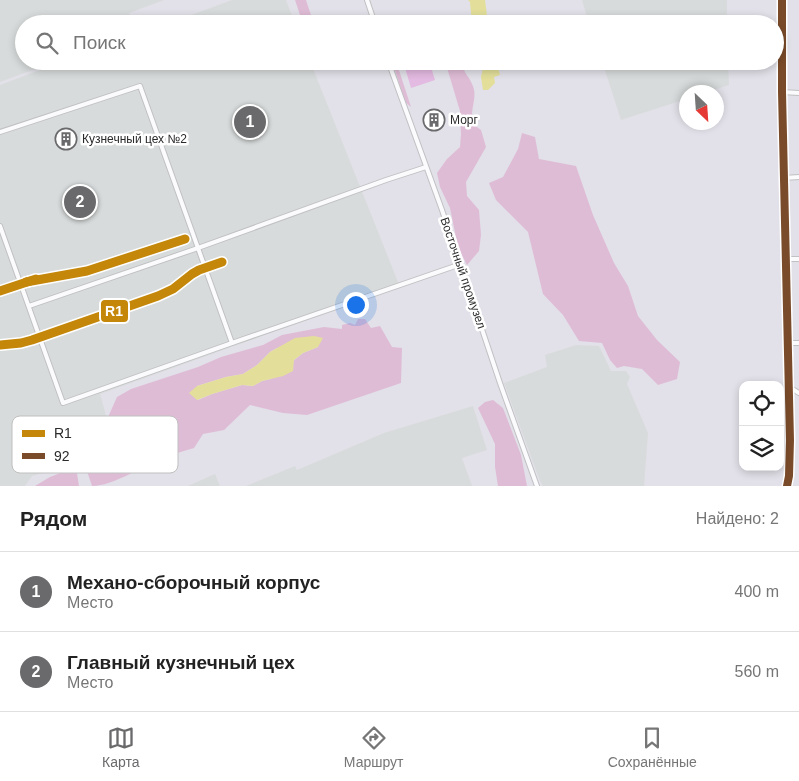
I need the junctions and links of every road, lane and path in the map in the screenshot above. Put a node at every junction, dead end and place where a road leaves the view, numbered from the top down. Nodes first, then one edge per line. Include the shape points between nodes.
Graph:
1 (367, 0) edge
2 (782, 0) edge
3 (372, 15) edge
4 (782, 15) edge
5 (391, 70) edge
6 (782, 70) edge
7 (782, 92) junction
8 (799, 92) edge
9 (0, 132) edge
10 (426, 166) junction
11 (799, 177) edge
12 (784, 178) junction
13 (0, 226) edge
14 (198, 248) junction
15 (785, 259) junction
16 (799, 259) edge
17 (461, 264) junction
18 (28, 306) junction
19 (232, 343) junction
20 (788, 343) junction
21 (799, 343) edge
22 (789, 387) junction
23 (799, 393) edge
24 (537, 486) edge
25 (787, 486) edge

1 - 3 street
2 - 4 main road
5 - 10 street, Восточный промузел
6 - 7 main road
7 - 8 street
7 - 12 main road
9 - 14 street via 140,86
10 - 14 street
10 - 17 street, Восточный промузел
11 - 12 street
12 - 15 main road
13 - 18 street
14 - 18 street
14 - 19 street
15 - 16 street
15 - 20 main road
17 - 19 street
17 - 24 street, Восточный промузел
18 - 19 street via 63,403
20 - 21 street
20 - 22 main road
22 - 23 street
22 - 25 main road

